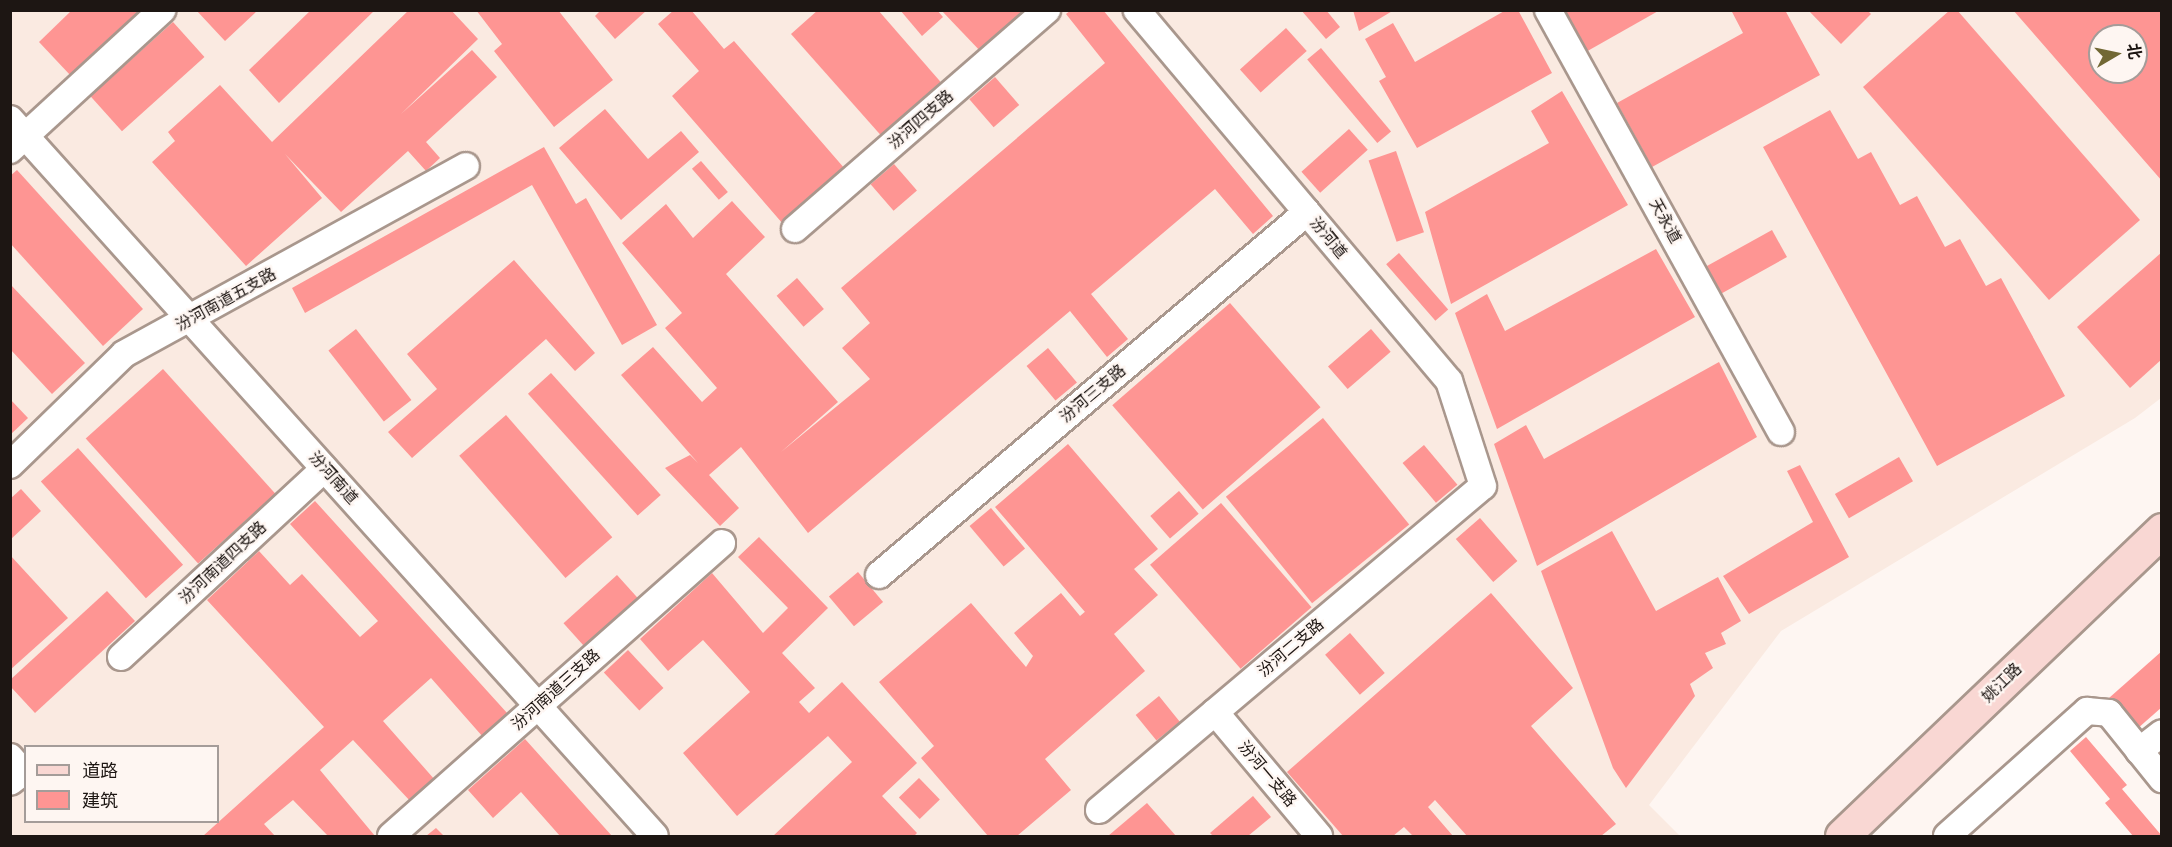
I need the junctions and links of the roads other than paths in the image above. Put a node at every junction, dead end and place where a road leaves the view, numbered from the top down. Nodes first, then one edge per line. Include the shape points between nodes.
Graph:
1 (162, 10) edge
2 (1047, 10) edge
3 (1137, 10) edge
4 (1548, 10) edge
5 (16, 135) edge
6 (466, 166) dead end
7 (1307, 212) junction
8 (795, 229) dead end
9 (191, 320) junction
10 (1781, 432) dead end
11 (10, 465) edge
12 (324, 469) junction
13 (1483, 486) joint
14 (2162, 530) edge
15 (722, 543) dead end
16 (879, 575) dead end
17 (121, 657) dead end
18 (538, 706) junction
19 (1215, 712) junction
20 (2162, 733) edge
21 (2139, 751) junction
22 (10, 758) edge
23 (2162, 779) edge
24 (10, 782) edge
25 (1099, 810) dead end
26 (391, 837) edge
27 (655, 837) edge
28 (1320, 837) edge
29 (1842, 837) edge
30 (1947, 837) edge

1 - 5 street
2 - 8 street, 汾河四支路
3 - 7 street, 汾河道
4 - 10 street, 天永道
5 - 9 street, 汾河南道
6 - 9 street, 汾河南道五支路
7 - 13 street, 汾河道 via 1449,381
7 - 16 street, 汾河三支路
9 - 11 street, 汾河南道五支路 via 124,354
9 - 12 street, 汾河南道
12 - 17 street, 汾河南道四支路
12 - 18 street, 汾河南道
13 - 19 street, 汾河二支路
14 - 29 main road, 姚江路
15 - 18 street, 汾河南道三支路
18 - 26 street, 汾河南道三支路
18 - 27 street, 汾河南道
19 - 25 street, 汾河二支路
19 - 28 street, 汾河一支路
20 - 21 street
21 - 23 street
21 - 30 street via 2109,713 2087,711
22 - 24 street via 23,772

